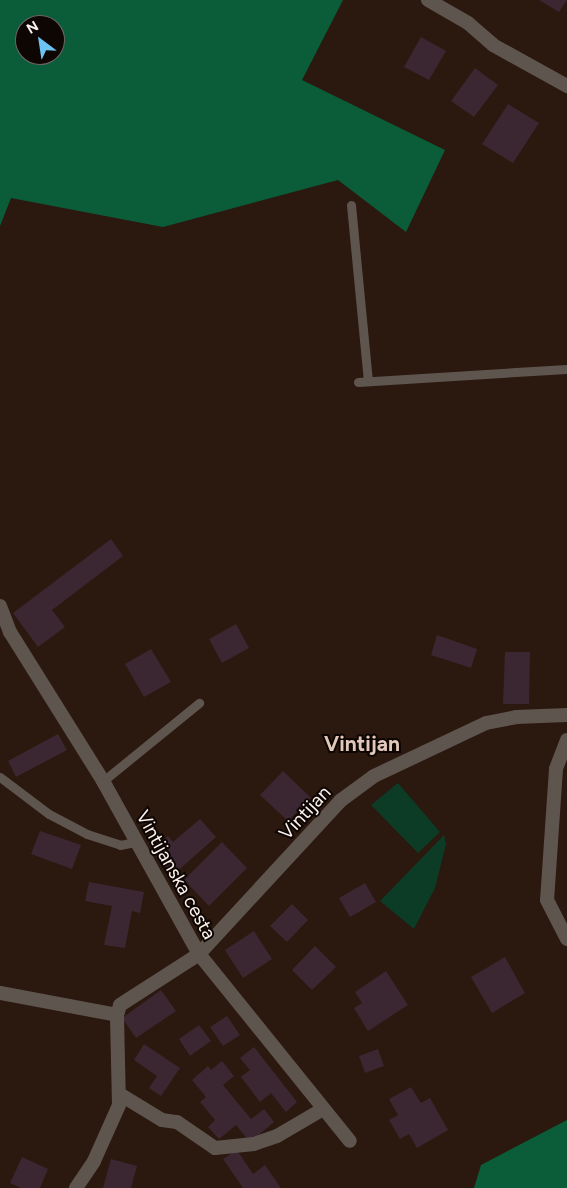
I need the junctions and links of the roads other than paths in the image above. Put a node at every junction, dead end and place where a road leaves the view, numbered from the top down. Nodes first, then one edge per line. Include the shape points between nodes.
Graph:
1 (428, 0) edge
2 (567, 86) edge
3 (351, 205) dead end
4 (567, 369) edge
5 (368, 381) junction
6 (358, 382) dead end
7 (0, 606) edge
8 (199, 704) dead end
9 (567, 715) edge
10 (567, 740) edge
11 (0, 777) edge
12 (103, 781) junction
13 (136, 842) junction
14 (567, 939) edge
15 (200, 954) junction
16 (0, 993) edge
17 (117, 1015) junction
18 (121, 1095) junction
19 (323, 1109) junction
20 (350, 1142) dead end
21 (76, 1188) edge

1 - 2 street via 468,23 493,45
3 - 5 lane
4 - 5 lane
5 - 6 lane
7 - 12 street, Vintijanska cesta via 10,632
8 - 12 lane
9 - 15 street, Vintijan via 516,717 486,723 374,776 340,801
10 - 14 street via 556,769 547,900
11 - 13 lane via 49,814 88,834 120,845
12 - 13 street, Vintijanska cesta
13 - 15 street, Vintijanska cesta
15 - 17 street, Vintijan via 126,999
15 - 19 street, Vintijanska cesta
16 - 17 street
17 - 18 street
18 - 19 street via 162,1120 177,1122 214,1148 254,1144 277,1136
18 - 21 street via 116,1115
19 - 20 street, Vintijanska cesta

